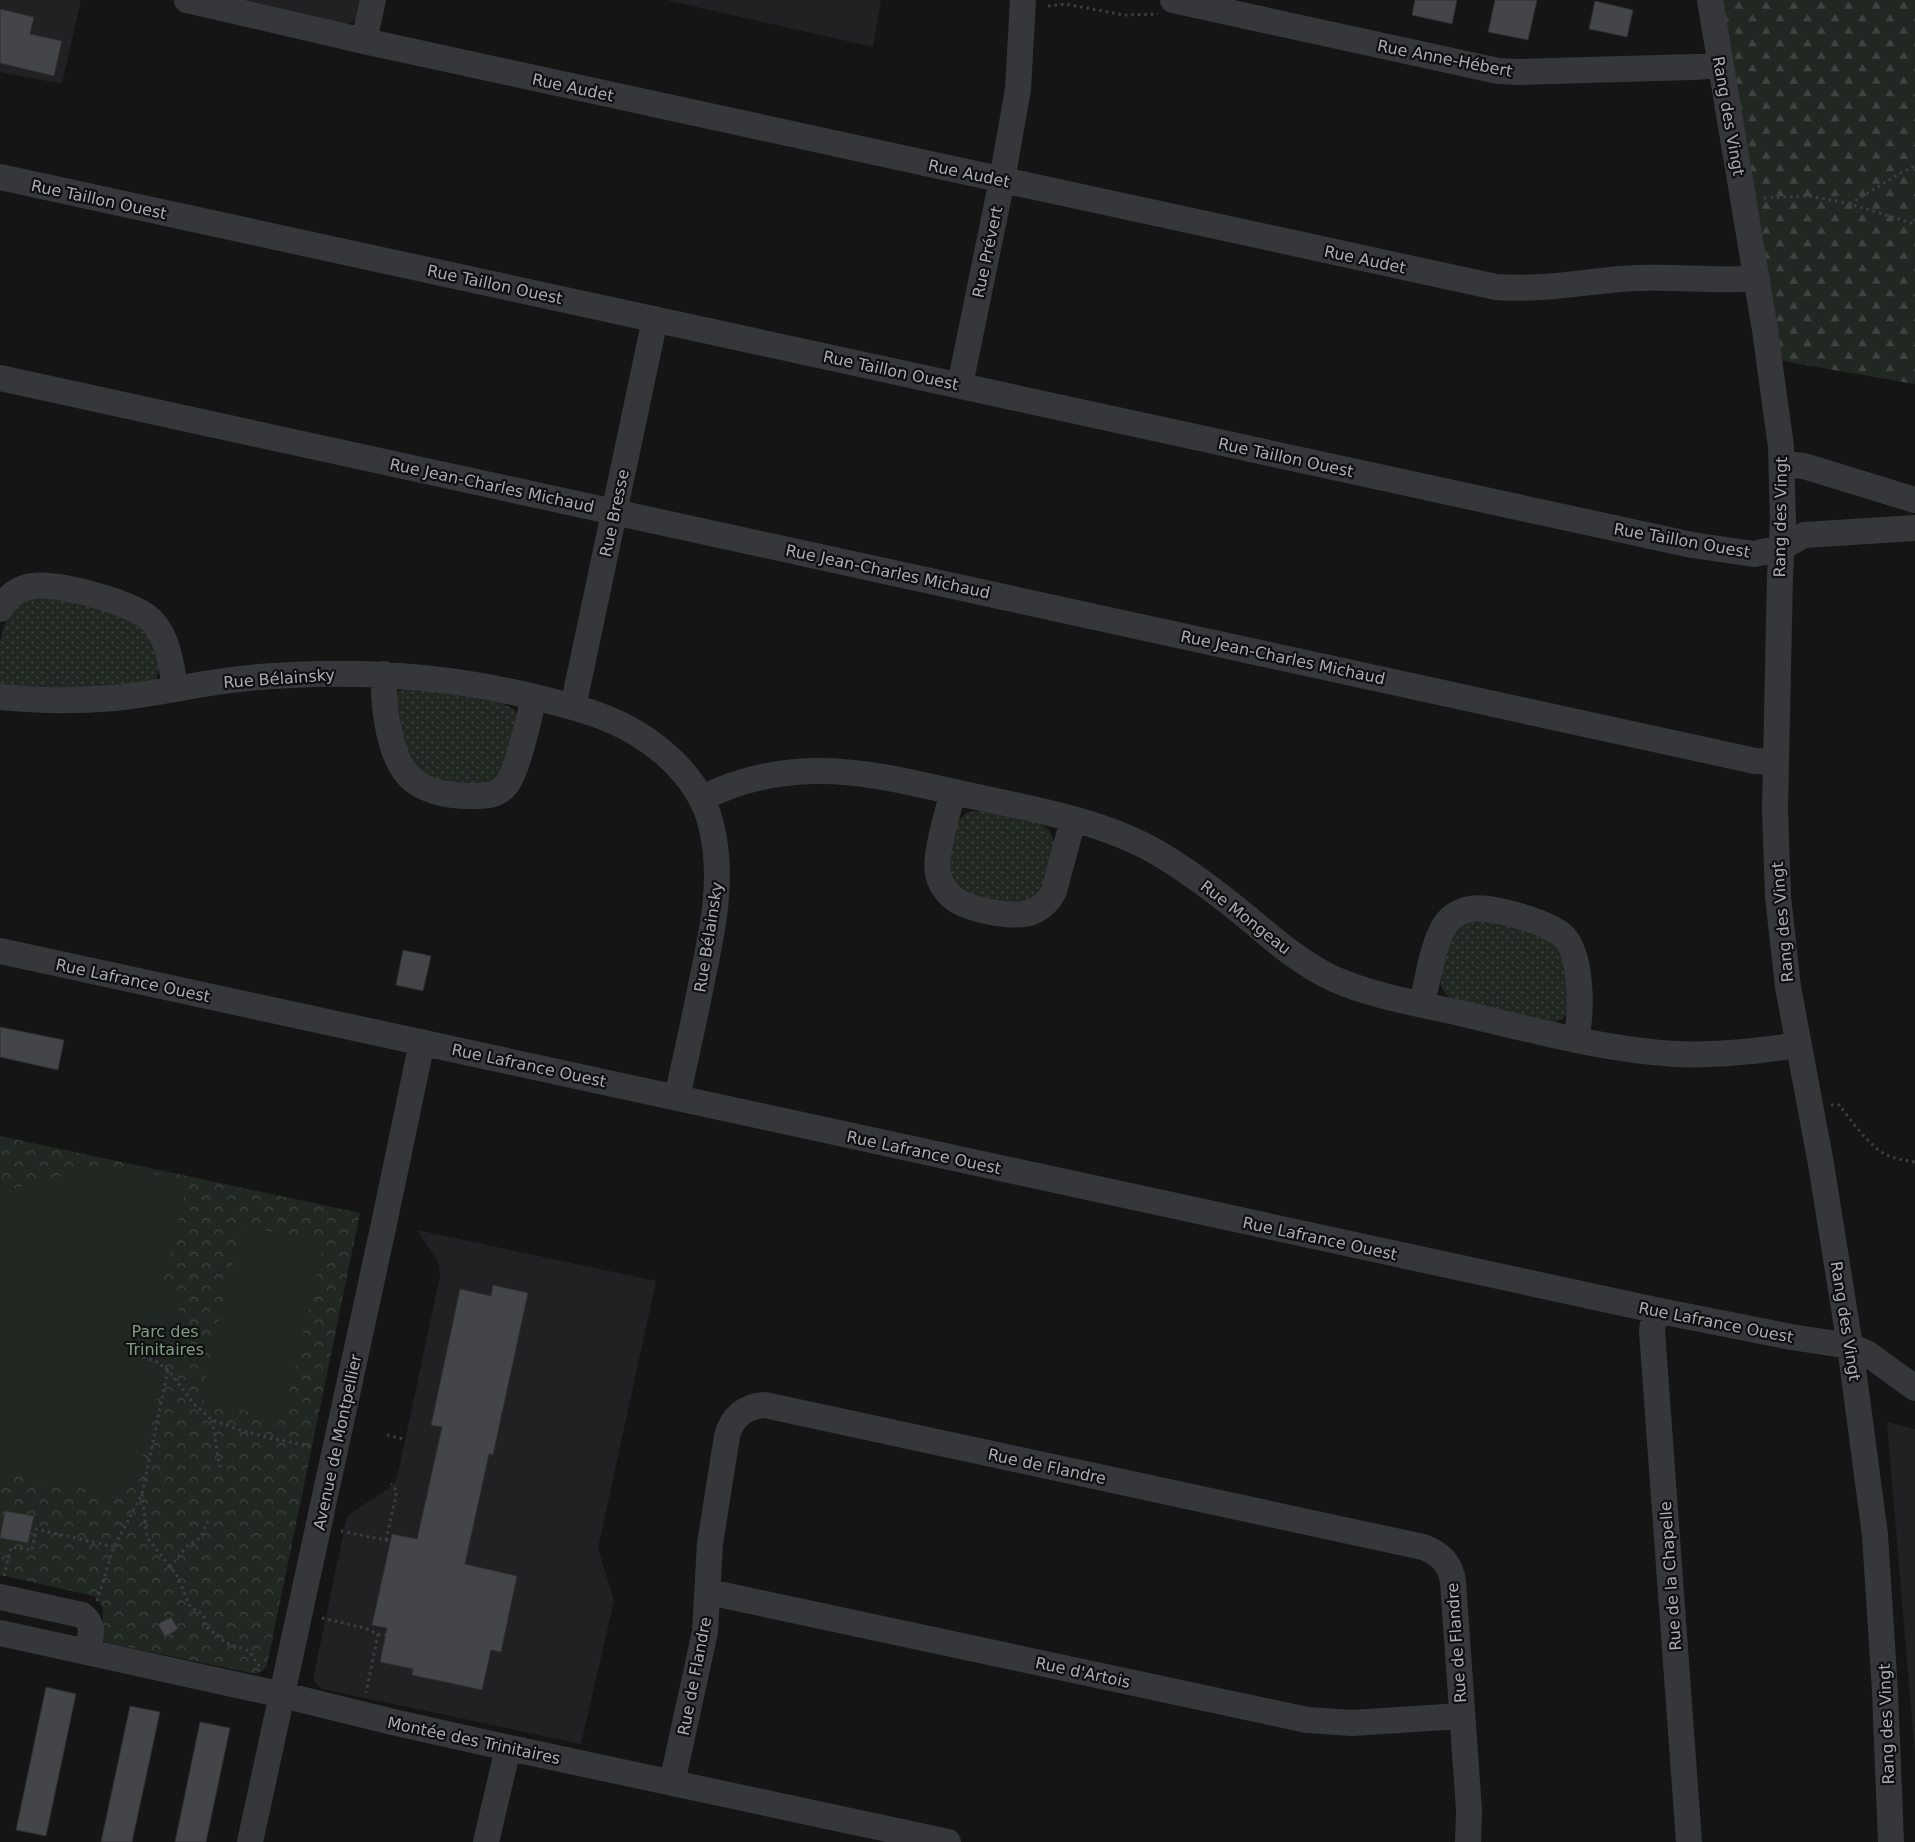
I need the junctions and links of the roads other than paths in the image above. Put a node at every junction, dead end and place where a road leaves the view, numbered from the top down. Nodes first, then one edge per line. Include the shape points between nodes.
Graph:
1 (186, 0) edge
2 (373, 0) edge
3 (1023, 0) edge
4 (1174, 0) edge
5 (1710, 0) edge
6 (364, 41) junction
7 (1721, 65) junction
8 (0, 177) edge
9 (1002, 180) junction
10 (1757, 278) junction
11 (655, 319) junction
12 (0, 378) edge
13 (960, 385) junction
14 (1783, 464) junction
15 (1915, 500) edge
16 (615, 511) junction
17 (1915, 528) edge
18 (1782, 548) junction
19 (0, 609) edge
20 (384, 674) junction
21 (175, 689) junction
22 (0, 697) edge
23 (534, 697) junction
24 (574, 707) junction
25 (1776, 762) junction
26 (953, 792) junction
27 (701, 799) junction
28 (1072, 820) junction
29 (0, 951) edge
30 (1422, 1004) junction
31 (1576, 1039) junction
32 (422, 1042) junction
33 (1798, 1045) junction
34 (677, 1098) junction
35 (1655, 1310) junction
36 (1850, 1346) junction
37 (1915, 1388) edge
38 (2, 1589) edge
39 (707, 1594) junction
40 (26, 1603) junction
41 (9, 1635) edge
42 (87, 1652) junction
43 (283, 1695) junction
44 (1461, 1716) junction
45 (508, 1748) junction
46 (672, 1783) junction
47 (250, 1842) edge
48 (486, 1842) edge
49 (948, 1842) edge
50 (1468, 1842) edge
51 (1689, 1842) edge
52 (1891, 1842) edge

1 - 6 street, Rue Audet
2 - 6 street
3 - 9 street, Rue Prévert via 1020,77
4 - 7 street, Rue Anne-Hébert via 1498,72
5 - 7 street, Rang des Vingt
6 - 9 street, Rue Audet
7 - 10 street, Rang des Vingt
8 - 11 street, Rue Taillon Ouest
9 - 10 street, Rue Audet via 1496,287 1538,288 1637,278
9 - 13 street, Rue Prévert
10 - 14 street, Rang des Vingt
11 - 13 street, Rue Taillon Ouest
11 - 16 street, Rue Bresse
12 - 16 street, Rue Jean-Charles Michaud
13 - 18 street, Rue Taillon Ouest via 1692,545 1754,554
14 - 15 street via 1804,466
14 - 18 street, Rang des Vingt
16 - 24 street, Rue Bresse
16 - 25 street, Rue Jean-Charles Michaud via 1755,761
17 - 18 street, Rue Taillon Ouest via 1804,535
18 - 25 street, Rang des Vingt
19 - 21 street via 14,592 40,585 98,596 136,609 159,630 172,668
20 - 21 street, Rue Bélainsky via 292,674
20 - 23 street, Rue Bélainsky via 454,681
20 - 23 street via 388,724 402,767 420,785 455,795 487,796 506,785 517,760
21 - 22 street, Rue Bélainsky via 87,700
23 - 24 street, Rue Bélainsky
24 - 27 street, Rue Bélainsky via 615,722 650,743 677,766
25 - 33 street, Rang des Vingt via 1779,916
26 - 27 street, Rue Mongeau via 878,776 816,771 768,774 720,788
26 - 28 street, Rue Mongeau
26 - 28 street via 938,857 938,875 951,896 961,903 985,910 1022,914 1034,912 1048,901 1054,892
27 - 34 street, Rue Bélainsky via 713,830 717,891 709,948
28 - 30 street, Rue Mongeau via 1123,836 1172,862 1292,953 1326,974 1362,989
29 - 32 street, Rue Lafrance Ouest
30 - 31 street, Rue Mongeau
30 - 31 street via 1444,926 1464,910 1490,909 1541,923 1565,939 1575,963 1580,996 1580,1024
31 - 33 street, Rue Mongeau via 1647,1051 1696,1055
32 - 34 street, Rue Lafrance Ouest
32 - 43 street, Avenue de Montpellier
33 - 36 street, Rang des Vingt
34 - 35 street, Rue Lafrance Ouest
35 - 36 street, Rue Lafrance Ouest
35 - 51 street, Rue de la Chapelle via 1652,1331
36 - 37 street, Rue Lafrance Ouest via 1868,1354
36 - 52 street, Rang des Vingt via 1881,1600
38 - 40 street
39 - 44 street, Rue d'Artois via 1307,1720 1352,1723
39 - 44 street, Rue de Flandre via 710,1544 728,1430 734,1420 748,1409 759,1405 771,1406 1429,1549 1444,1560 1452,1576
39 - 46 street, Rue de Flandre via 702,1647
40 - 41 street
40 - 42 street via 88,1619 91,1625
41 - 42 street, Montée des Trinitaires
42 - 43 street, Montée des Trinitaires
43 - 45 street, Montée des Trinitaires
43 - 47 street, Avenue de Montpellier
44 - 50 street, Rue de Flandre
45 - 46 street, Montée des Trinitaires
45 - 48 street
46 - 49 street, Montée des Trinitaires

